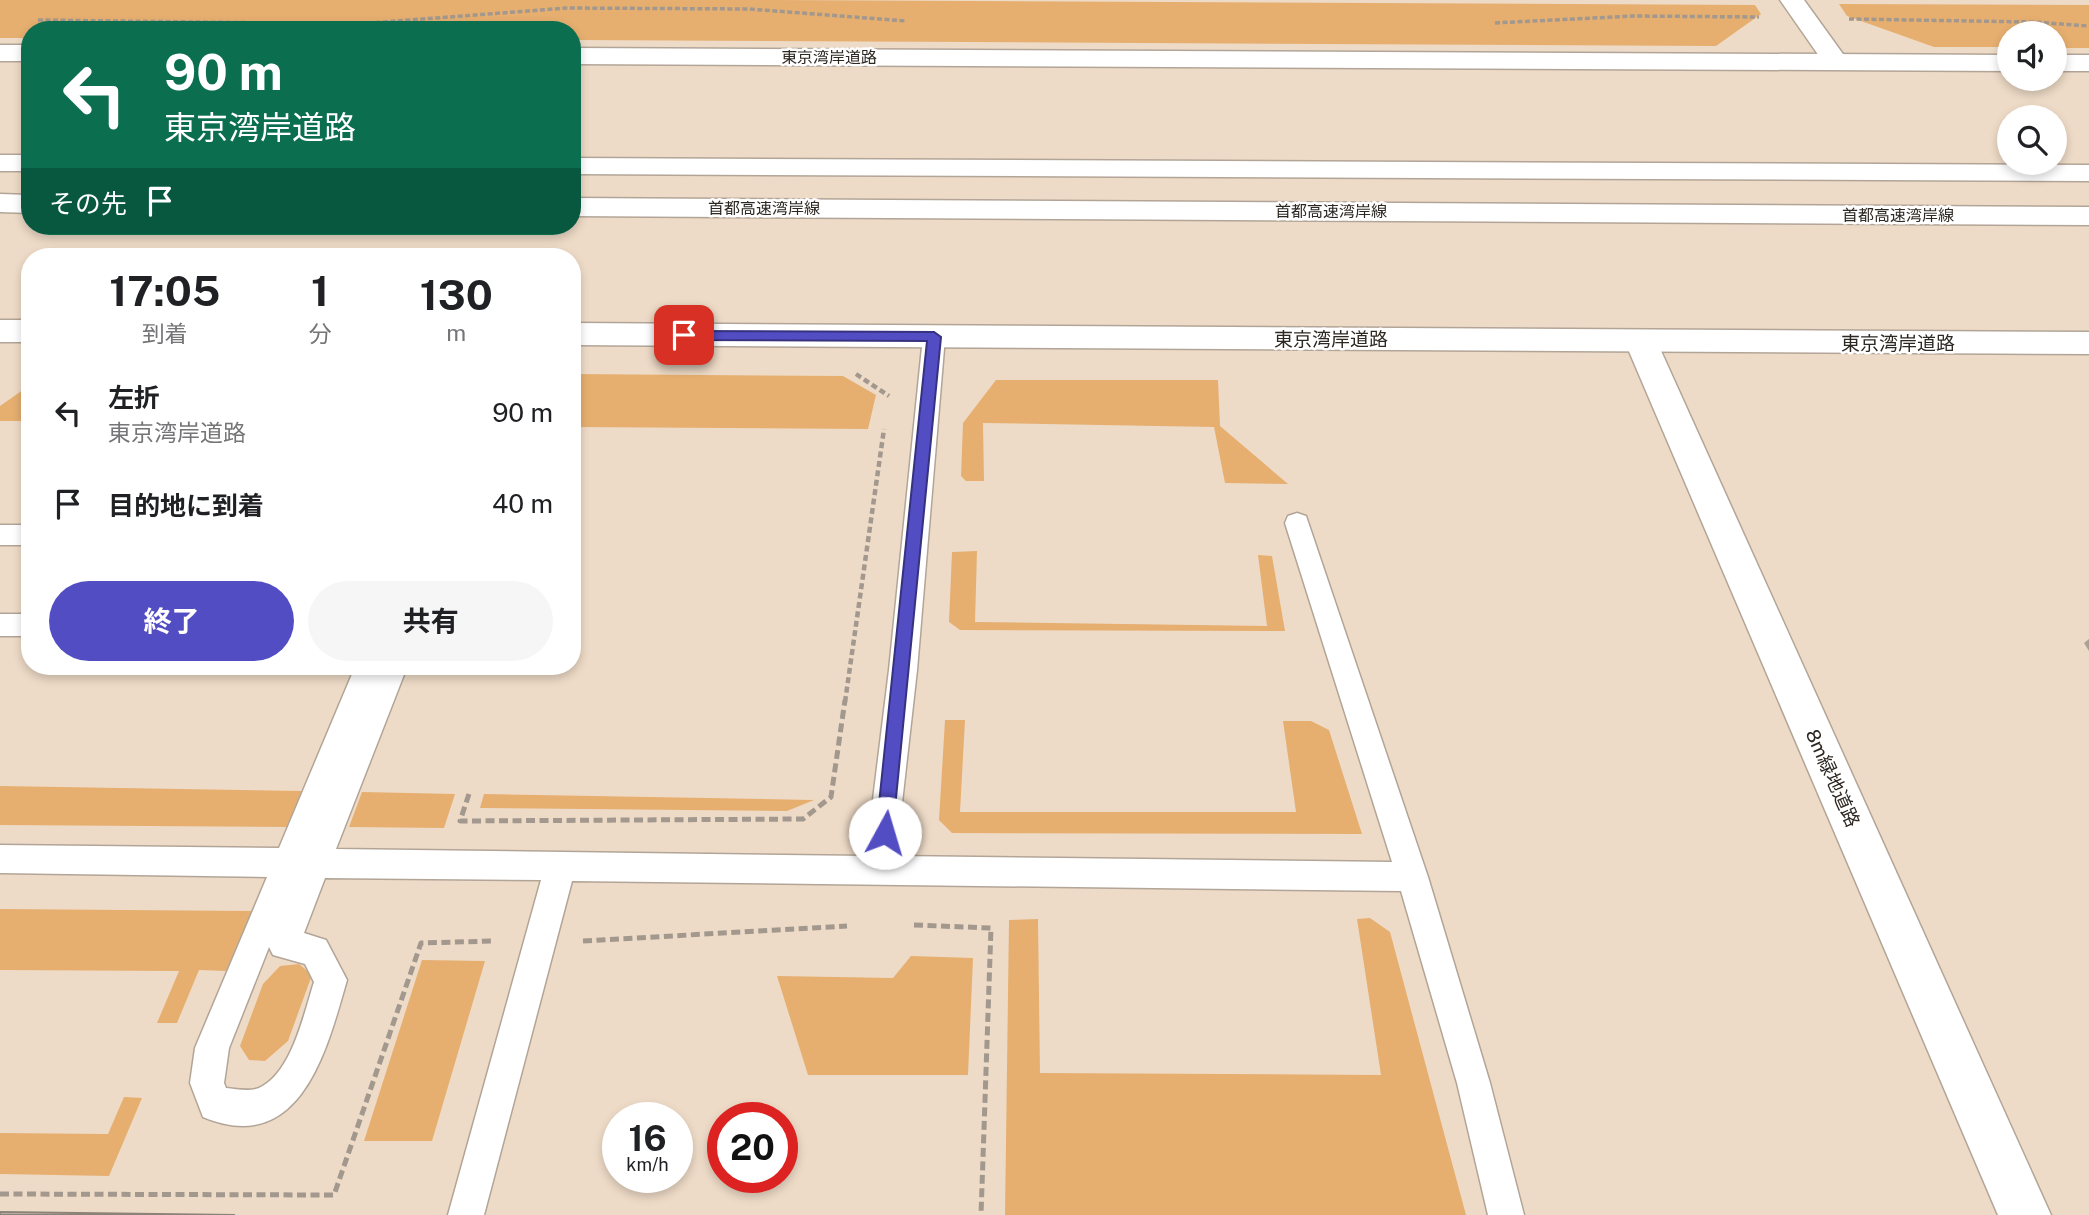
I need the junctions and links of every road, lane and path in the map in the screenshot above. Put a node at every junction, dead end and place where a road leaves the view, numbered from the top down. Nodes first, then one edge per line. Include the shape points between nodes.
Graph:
1 (1792, 0) edge
2 (0, 52) edge
3 (21, 53) edge
4 (581, 56) edge
5 (1835, 61) junction
6 (1997, 63) edge
7 (2067, 63) edge
8 (2089, 64) edge
9 (0, 163) edge
10 (21, 163) edge
11 (581, 166) edge
12 (2089, 173) edge
13 (0, 204) edge
14 (21, 204) edge
15 (581, 207) edge
16 (2089, 216) edge
17 (581, 334) edge
18 (934, 337) junction
19 (1641, 342) junction
20 (2089, 344) edge
21 (848, 369) dead end
22 (887, 407) dead end
23 (885, 421) dead end
24 (1297, 523) dead end
25 (0, 535) edge
26 (21, 535) edge
27 (0, 625) edge
28 (21, 625) edge
29 (365, 675) edge
30 (389, 675) edge
31 (470, 794) dead end
32 (0, 859) edge
33 (302, 863) junction
34 (560, 867) junction
35 (879, 871) junction
36 (1413, 877) junction
37 (847, 926) dead end
38 (914, 926) dead end
39 (579, 942) dead end
40 (466, 1215) edge
41 (981, 1215) edge
42 (1506, 1215) edge
43 (2025, 1215) edge

1 - 5 main road
2 - 3 main road
4 - 5 main road, 東京湾岸道路
5 - 6 main road, 東京湾岸道路
7 - 8 main road
9 - 10 main road
11 - 12 main road
13 - 14 main road
15 - 16 main road, 首都高速湾岸線
17 - 18 main road, 東京湾岸道路
18 - 19 main road, 東京湾岸道路
18 - 35 lane
19 - 20 main road, 東京湾岸道路
19 - 43 main road, 8m緑地道路
21 - 22 path via 889,394
23 - 31 path via 831,797 803,819 460,821
24 - 36 lane
25 - 26 lane
27 - 28 lane
29 - 33 lane
30 - 33 lane
32 - 33 lane
33 - 33 lane via 284,944 315,951 331,980 304,1059 284,1093 255,1107 215,1105 206,1083 212,1048
33 - 34 lane
34 - 35 lane
34 - 40 lane
35 - 36 lane
36 - 42 lane via 1491,1140
37 - 39 path
38 - 41 path via 990,928

